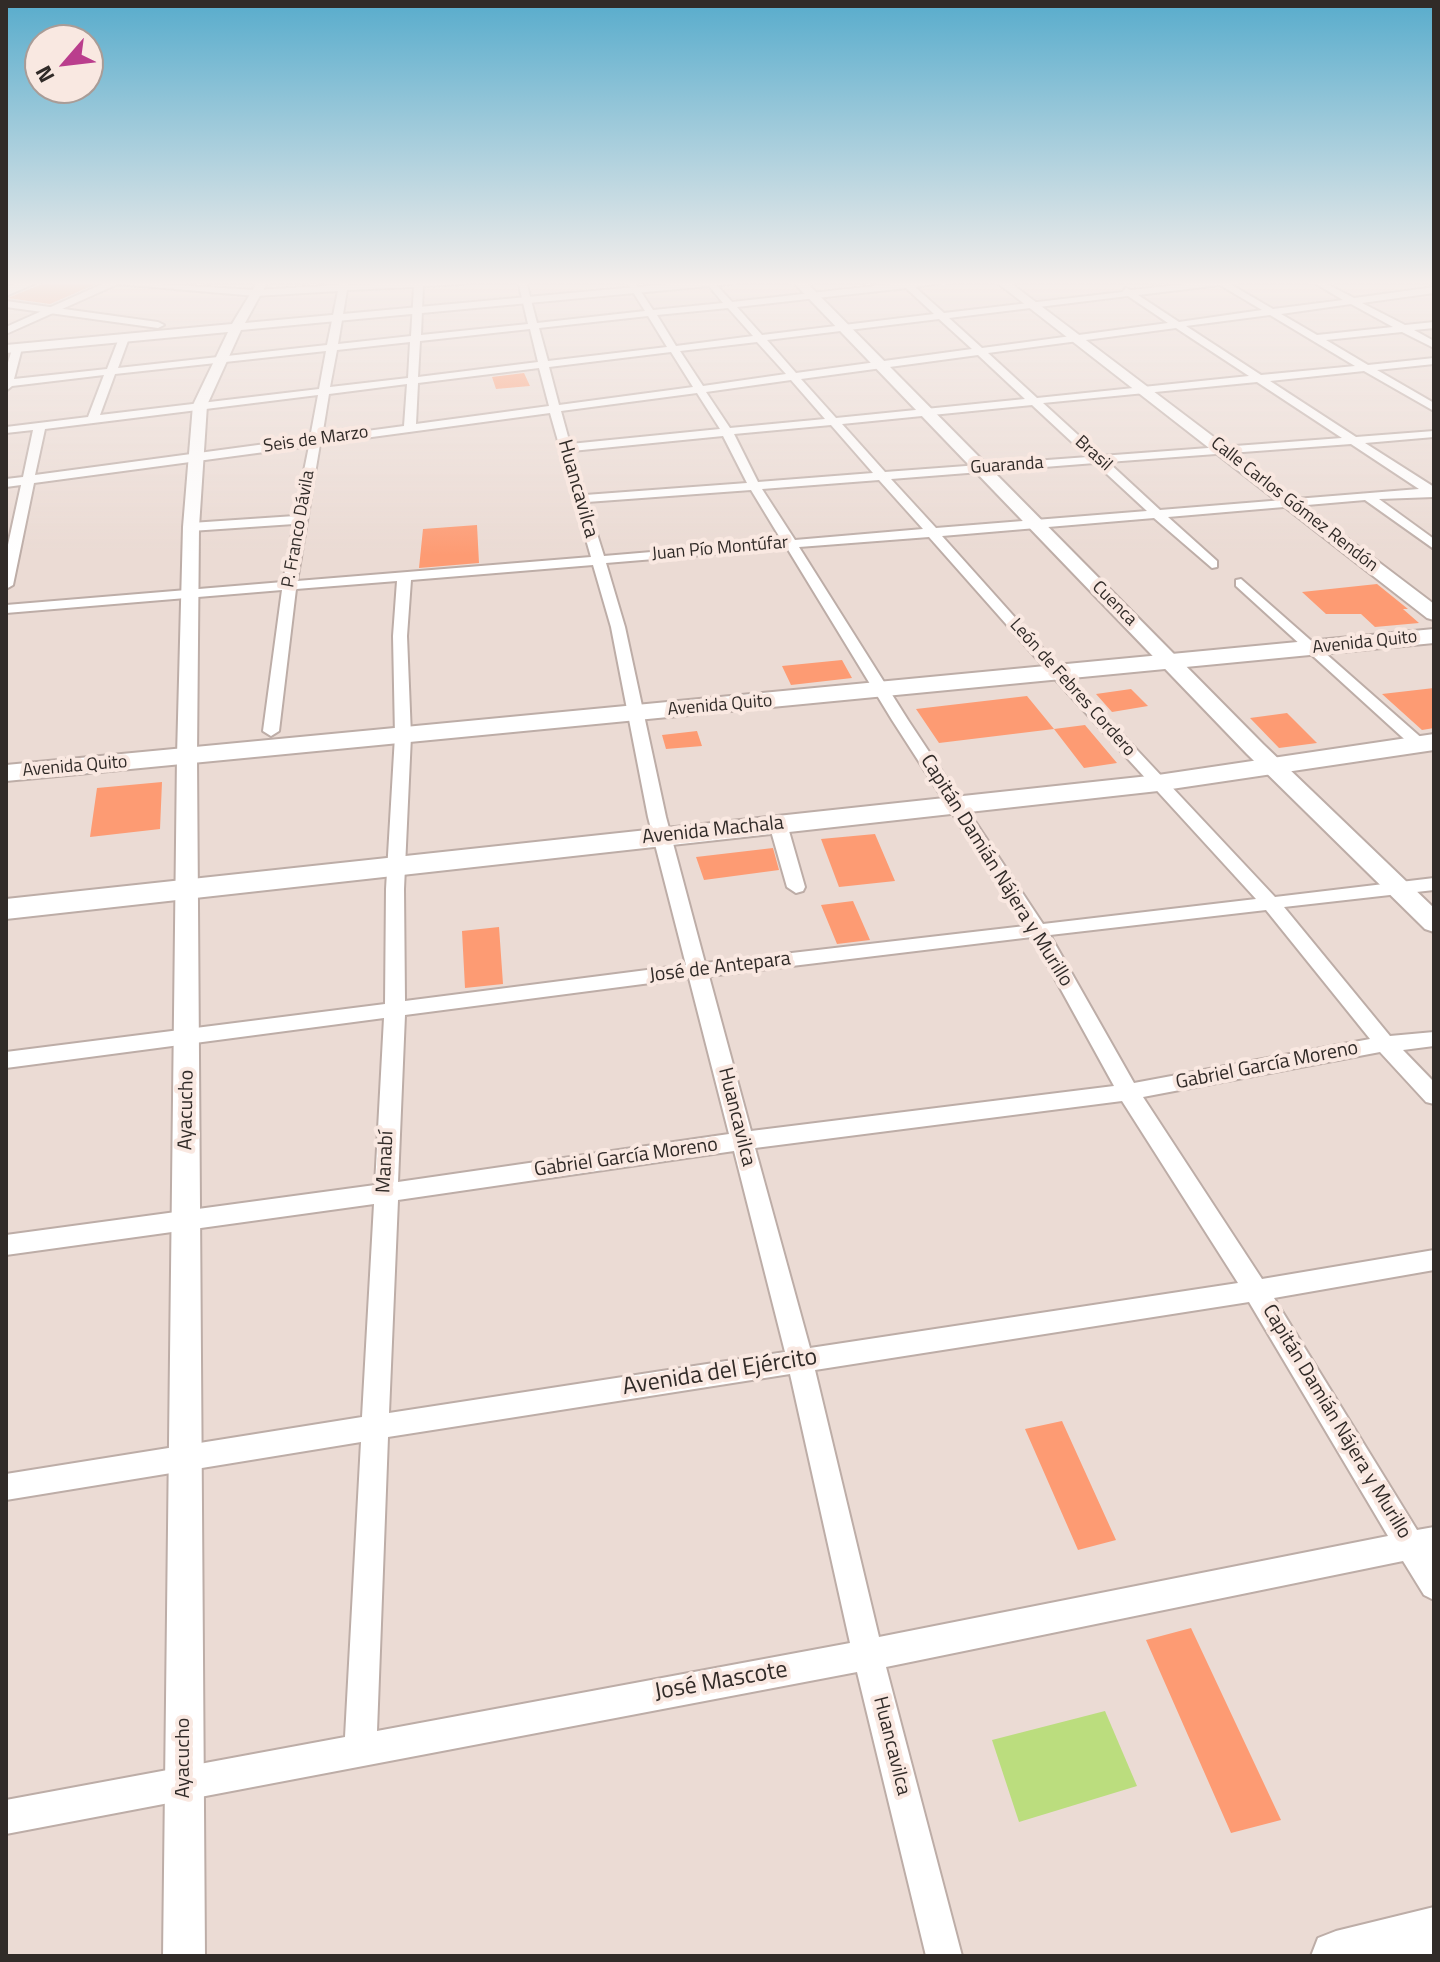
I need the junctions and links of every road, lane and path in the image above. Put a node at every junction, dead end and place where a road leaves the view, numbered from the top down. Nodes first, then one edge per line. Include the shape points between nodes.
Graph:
1 (98, 373) edge
2 (110, 373) edge
3 (215, 373) edge
4 (328, 373) edge
5 (413, 373) edge
6 (474, 373) edge
7 (546, 373) edge
8 (689, 373) edge
9 (790, 373) edge
10 (818, 373) edge
11 (888, 373) edge
12 (1003, 373) edge
13 (1121, 373) edge
14 (1249, 373) edge
15 (1317, 373) edge
16 (1375, 373) edge
17 (793, 376) junction
18 (1257, 378) junction
19 (413, 380) junction
20 (6, 384) edge
21 (699, 389) junction
22 (1144, 390) junction
23 (324, 391) junction
24 (1034, 401) junction
25 (200, 405) junction
26 (556, 407) junction
27 (1434, 408) edge
28 (926, 412) junction
29 (93, 419) junction
30 (833, 421) junction
31 (40, 426) junction
32 (410, 427) junction
33 (6, 430) edge
34 (727, 432) junction
35 (1434, 434) edge
36 (1352, 440) junction
37 (314, 441) junction
38 (565, 448) junction
39 (1225, 450) junction
40 (195, 457) junction
41 (1098, 459) junction
42 (982, 468) junction
43 (882, 475) junction
44 (29, 480) junction
45 (6, 483) edge
46 (754, 485) junction
47 (1433, 492) edge
48 (1368, 497) junction
49 (580, 499) junction
50 (1292, 503) junction
51 (1159, 514) junction
52 (300, 520) junction
53 (1039, 525) junction
54 (191, 527) junction
55 (934, 534) junction
56 (791, 543) junction
57 (1434, 545) edge
58 (597, 560) junction
59 (1212, 564) dead end
60 (404, 577) junction
61 (1241, 583) dead end
62 (6, 585) edge
63 (289, 586) junction
64 (190, 594) junction
65 (6, 609) edge
66 (1434, 614) edge
67 (1434, 636) edge
68 (1311, 648) junction
69 (1172, 662) junction
70 (1057, 673) junction
71 (883, 691) junction
72 (634, 714) junction
73 (271, 731) dead end
74 (403, 736) junction
75 (1429, 745) edge
76 (187, 756) junction
77 (1272, 765) junction
78 (6, 773) edge
79 (1158, 783) junction
80 (954, 805) junction
81 (778, 824) junction
82 (662, 836) junction
83 (397, 866) junction
84 (1434, 884) edge
85 (796, 887) dead end
86 (1398, 888) junction
87 (187, 890) junction
88 (1271, 904) junction
89 (6, 909) edge
90 (1434, 923) edge
91 (1037, 929) junction
92 (700, 970) junction
93 (395, 1009) junction
94 (188, 1036) junction
95 (1434, 1039) edge
96 (1385, 1044) junction
97 (6, 1060) edge
98 (1128, 1092) junction
99 (1434, 1096) edge
100 (742, 1141) junction
101 (385, 1193) junction
102 (186, 1222) junction
103 (6, 1245) edge
104 (1434, 1260) edge
105 (1256, 1291) junction
106 (800, 1360) junction
107 (375, 1427) junction
108 (185, 1458) junction
109 (6, 1487) edge
110 (1422, 1543) edge
111 (1434, 1585) edge
112 (868, 1655) junction
113 (360, 1748) junction
114 (184, 1782) junction
115 (6, 1817) edge
116 (1434, 1932) edge
117 (184, 1956) edge
118 (944, 1956) edge
119 (1336, 1956) edge

1 - 20 street
2 - 29 street
3 - 25 street, Ayacucho
4 - 23 street, P. Franco Dávila
5 - 19 street
6 - 19 street
7 - 26 street, Huancavilca
8 - 21 street, Capitán Damián Nájera y Murillo
9 - 17 street, León de Febres Cordero
10 - 17 street, Seis de Marzo
11 - 28 main road, Cuenca
12 - 24 street, Brasil
13 - 22 main road, Calle Carlos Gómez Rendón
14 - 18 street
15 - 18 street
16 - 27 street
17 - 21 street, Seis de Marzo
17 - 30 street, León de Febres Cordero
18 - 22 street
18 - 36 street
19 - 23 street
19 - 32 street
21 - 26 street, Seis de Marzo
21 - 34 street, Capitán Damián Nájera y Murillo
22 - 24 street
22 - 39 main road, Calle Carlos Gómez Rendón
23 - 25 street
23 - 37 street, P. Franco Dávila
24 - 28 street
24 - 41 street, Brasil
25 - 29 street
25 - 40 street, Ayacucho
26 - 32 street, Seis de Marzo
26 - 38 street, Huancavilca
28 - 30 street
28 - 42 main road, Cuenca
29 - 31 street
30 - 34 street
30 - 43 street, León de Febres Cordero
31 - 33 street
31 - 44 street
32 - 37 street, Seis de Marzo
34 - 38 street
34 - 46 street, Capitán Damián Nájera y Murillo
35 - 36 street, Guaranda
36 - 39 street, Guaranda
36 - 47 street
37 - 40 street, Seis de Marzo
37 - 52 street, P. Franco Dávila
38 - 49 street, Huancavilca
39 - 41 street, Guaranda
39 - 50 main road, Calle Carlos Gómez Rendón
40 - 44 street, Seis de Marzo
40 - 54 street, Ayacucho
41 - 42 street, Guaranda
41 - 51 street, Brasil
42 - 43 street, Guaranda
42 - 53 main road, Cuenca
43 - 46 street, Guaranda
43 - 55 street, León de Febres Cordero
44 - 45 street, Seis de Marzo
44 - 62 street
46 - 49 street, Guaranda
46 - 56 street, Capitán Damián Nájera y Murillo
47 - 48 street, Juan Pío Montúfar
48 - 50 street, Juan Pío Montúfar
48 - 57 street
49 - 58 street, Huancavilca
50 - 51 street, Juan Pío Montúfar
50 - 66 main road, Calle Carlos Gómez Rendón
51 - 53 street, Juan Pío Montúfar
51 - 59 street, Brasil
52 - 54 street
52 - 63 street, P. Franco Dávila
53 - 55 street, Juan Pío Montúfar
53 - 69 main road, Cuenca
54 - 64 street, Ayacucho
55 - 56 street, Juan Pío Montúfar
55 - 70 street, León de Febres Cordero
56 - 58 street, Juan Pío Montúfar
56 - 71 street, Capitán Damián Nájera y Murillo
58 - 60 street, Juan Pío Montúfar
58 - 72 street, Huancavilca via 618,627
60 - 63 street, Juan Pío Montúfar
60 - 74 street, Manabí
61 - 68 street
63 - 64 street, Juan Pío Montúfar
63 - 73 street, P. Franco Dávila
64 - 65 street, Juan Pío Montúfar
64 - 76 street, Ayacucho
67 - 68 main road, Avenida Quito
68 - 69 main road, Avenida Quito
68 - 75 street
69 - 70 main road, Avenida Quito
69 - 77 main road, Cuenca
70 - 71 main road, Avenida Quito
70 - 79 street, León de Febres Cordero
71 - 72 main road, Avenida Quito
71 - 80 street, Capitán Damián Nájera y Murillo
72 - 74 main road, Avenida Quito
72 - 82 street, Huancavilca
74 - 76 main road, Avenida Quito
74 - 83 street, Manabí
75 - 77 main road, Avenida Machala
76 - 78 main road, Avenida Quito
76 - 87 street, Ayacucho
77 - 79 main road, Avenida Machala
77 - 86 main road, Cuenca
79 - 80 main road, Avenida Machala
79 - 88 street, León de Febres Cordero
80 - 81 main road, Avenida Machala
80 - 91 street, Capitán Damián Nájera y Murillo
81 - 82 main road, Avenida Machala
81 - 85 street
82 - 83 main road, Avenida Machala
82 - 92 street, Huancavilca
83 - 87 main road, Avenida Machala
83 - 93 street, Manabí
84 - 86 street, José de Antepara
86 - 88 street, José de Antepara
86 - 90 main road, Cuenca
87 - 89 main road, Avenida Machala
87 - 94 street, Ayacucho
88 - 91 street, José de Antepara
88 - 96 street, León de Febres Cordero
91 - 92 street, José de Antepara
91 - 98 street, Capitán Damián Nájera y Murillo
92 - 93 street, José de Antepara
92 - 100 street, Huancavilca
93 - 94 street, José de Antepara
93 - 101 street, Manabí
94 - 97 street, José de Antepara
94 - 102 street, Ayacucho
95 - 96 street, Gabriel García Moreno
96 - 98 street, Gabriel García Moreno
96 - 99 street, León de Febres Cordero
98 - 100 street, Gabriel García Moreno
98 - 105 street, Capitán Damián Nájera y Murillo
100 - 101 street, Gabriel García Moreno
100 - 106 street, Huancavilca
101 - 102 street, Gabriel García Moreno
101 - 107 street, Manabí
102 - 103 street, Gabriel García Moreno
102 - 108 street, Ayacucho
104 - 105 street, Avenida del Ejército
105 - 106 street, Avenida del Ejército
105 - 110 street, Capitán Damián Nájera y Murillo
106 - 107 street, Avenida del Ejército
106 - 112 street, Huancavilca
107 - 108 street, Avenida del Ejército
107 - 113 street, Manabí
108 - 109 street, Avenida del Ejército
108 - 114 street, Ayacucho
110 - 111 street, Capitán Damián Nájera y Murillo
110 - 112 street, José Mascote
112 - 113 street, José Mascote
112 - 118 street, Huancavilca
113 - 114 street, José Mascote
114 - 115 street, José Mascote
114 - 117 street, Ayacucho
116 - 119 main road

